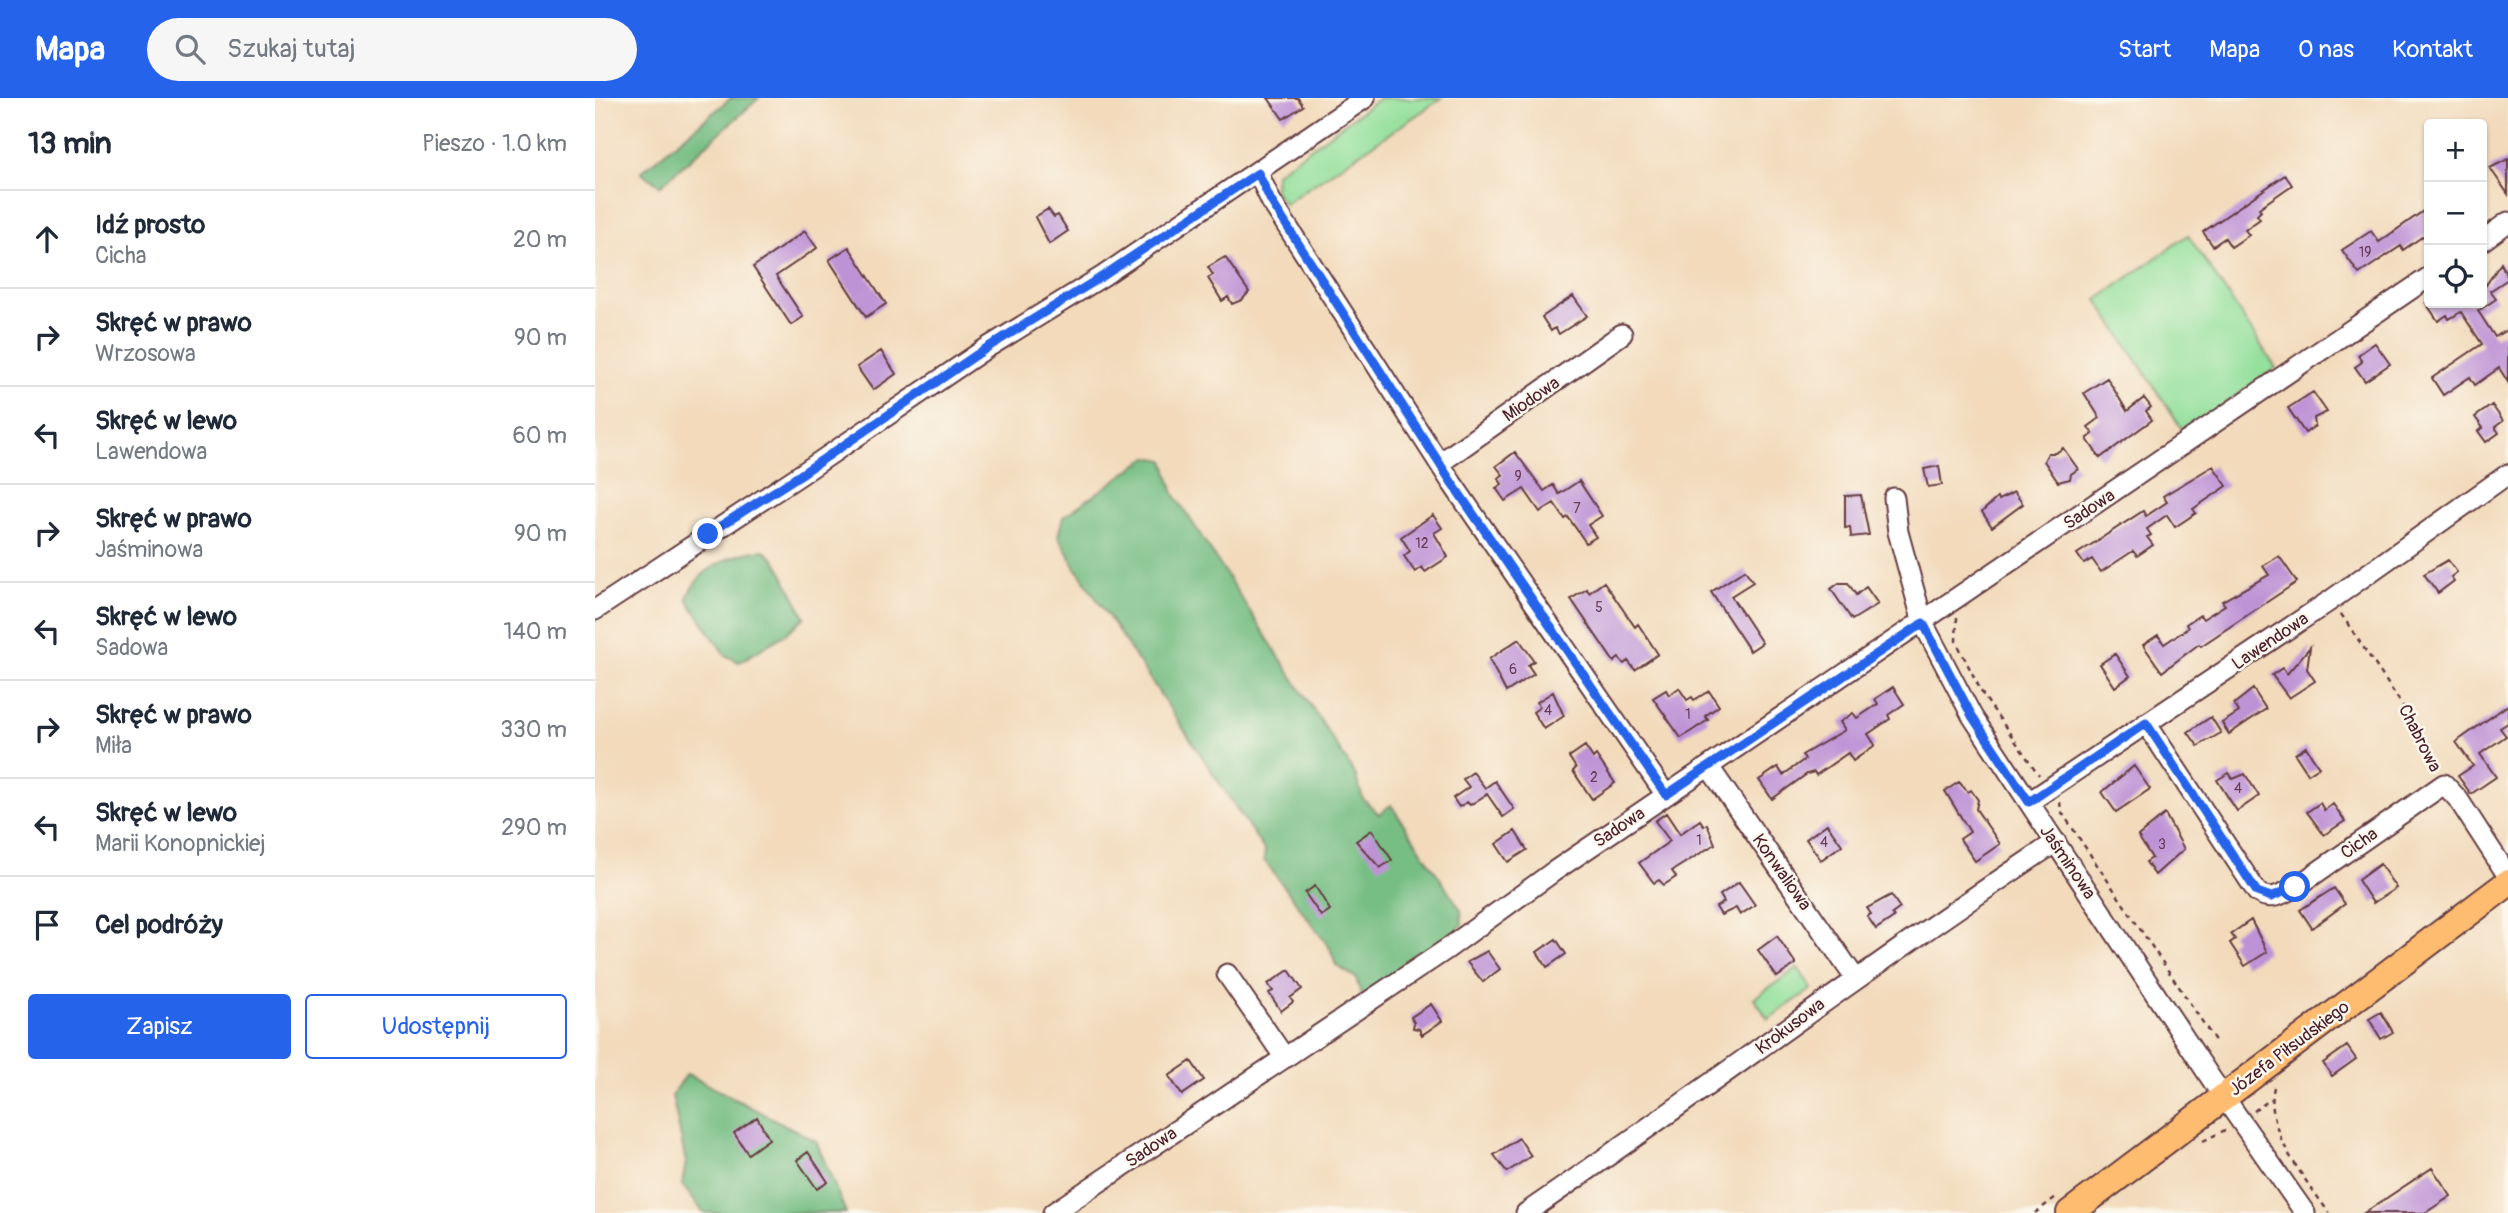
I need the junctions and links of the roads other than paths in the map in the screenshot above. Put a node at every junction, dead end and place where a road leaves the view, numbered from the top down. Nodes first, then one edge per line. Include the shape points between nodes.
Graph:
1 (1366, 98) edge
2 (1258, 173) junction
3 (2508, 222) edge
4 (2487, 237) edge
5 (2424, 280) edge
6 (1622, 334) dead end
7 (1440, 463) junction
8 (2508, 474) edge
9 (1894, 498) dead end
10 (595, 610) edge
11 (1923, 623) junction
12 (2146, 723) junction
13 (1709, 767) junction
14 (2444, 785) joint
15 (1666, 795) junction
16 (2029, 802) junction
17 (2056, 842) junction
18 (2508, 876) edge
19 (2508, 883) edge
20 (1227, 974) dead end
21 (1855, 978) junction
22 (1285, 1058) junction
23 (2225, 1097) junction
24 (1053, 1213) edge
25 (1526, 1213) edge
26 (2070, 1213) edge
27 (2305, 1213) edge

1 - 2 street
2 - 7 street via 1271,201
2 - 10 street
3 - 4 street
5 - 11 street, Sadowa
6 - 7 street, Miodowa
7 - 15 street
8 - 12 street, Lawendowa via 2331,600
9 - 11 street, Jaśminowa via 1898,532
11 - 13 street, Sadowa
11 - 16 street, Jaśminowa via 1972,716
12 - 14 street, Cicha via 2257,892 2271,897 2295,887
12 - 16 street, Lawendowa
13 - 15 street, Sadowa
13 - 21 street, Konwaliowa
14 - 18 street, Chabrowa
15 - 22 street, Sadowa
16 - 17 street, Jaśminowa
17 - 21 street, Krokusowa
17 - 23 street, Jaśminowa
19 - 23 main road, Józefa Piłsudskiego
20 - 22 street
21 - 25 street, Krokusowa via 1692,1100
22 - 24 street, Sadowa
23 - 26 main road, Józefa Piłsudskiego
23 - 27 street, Jaśminowa

